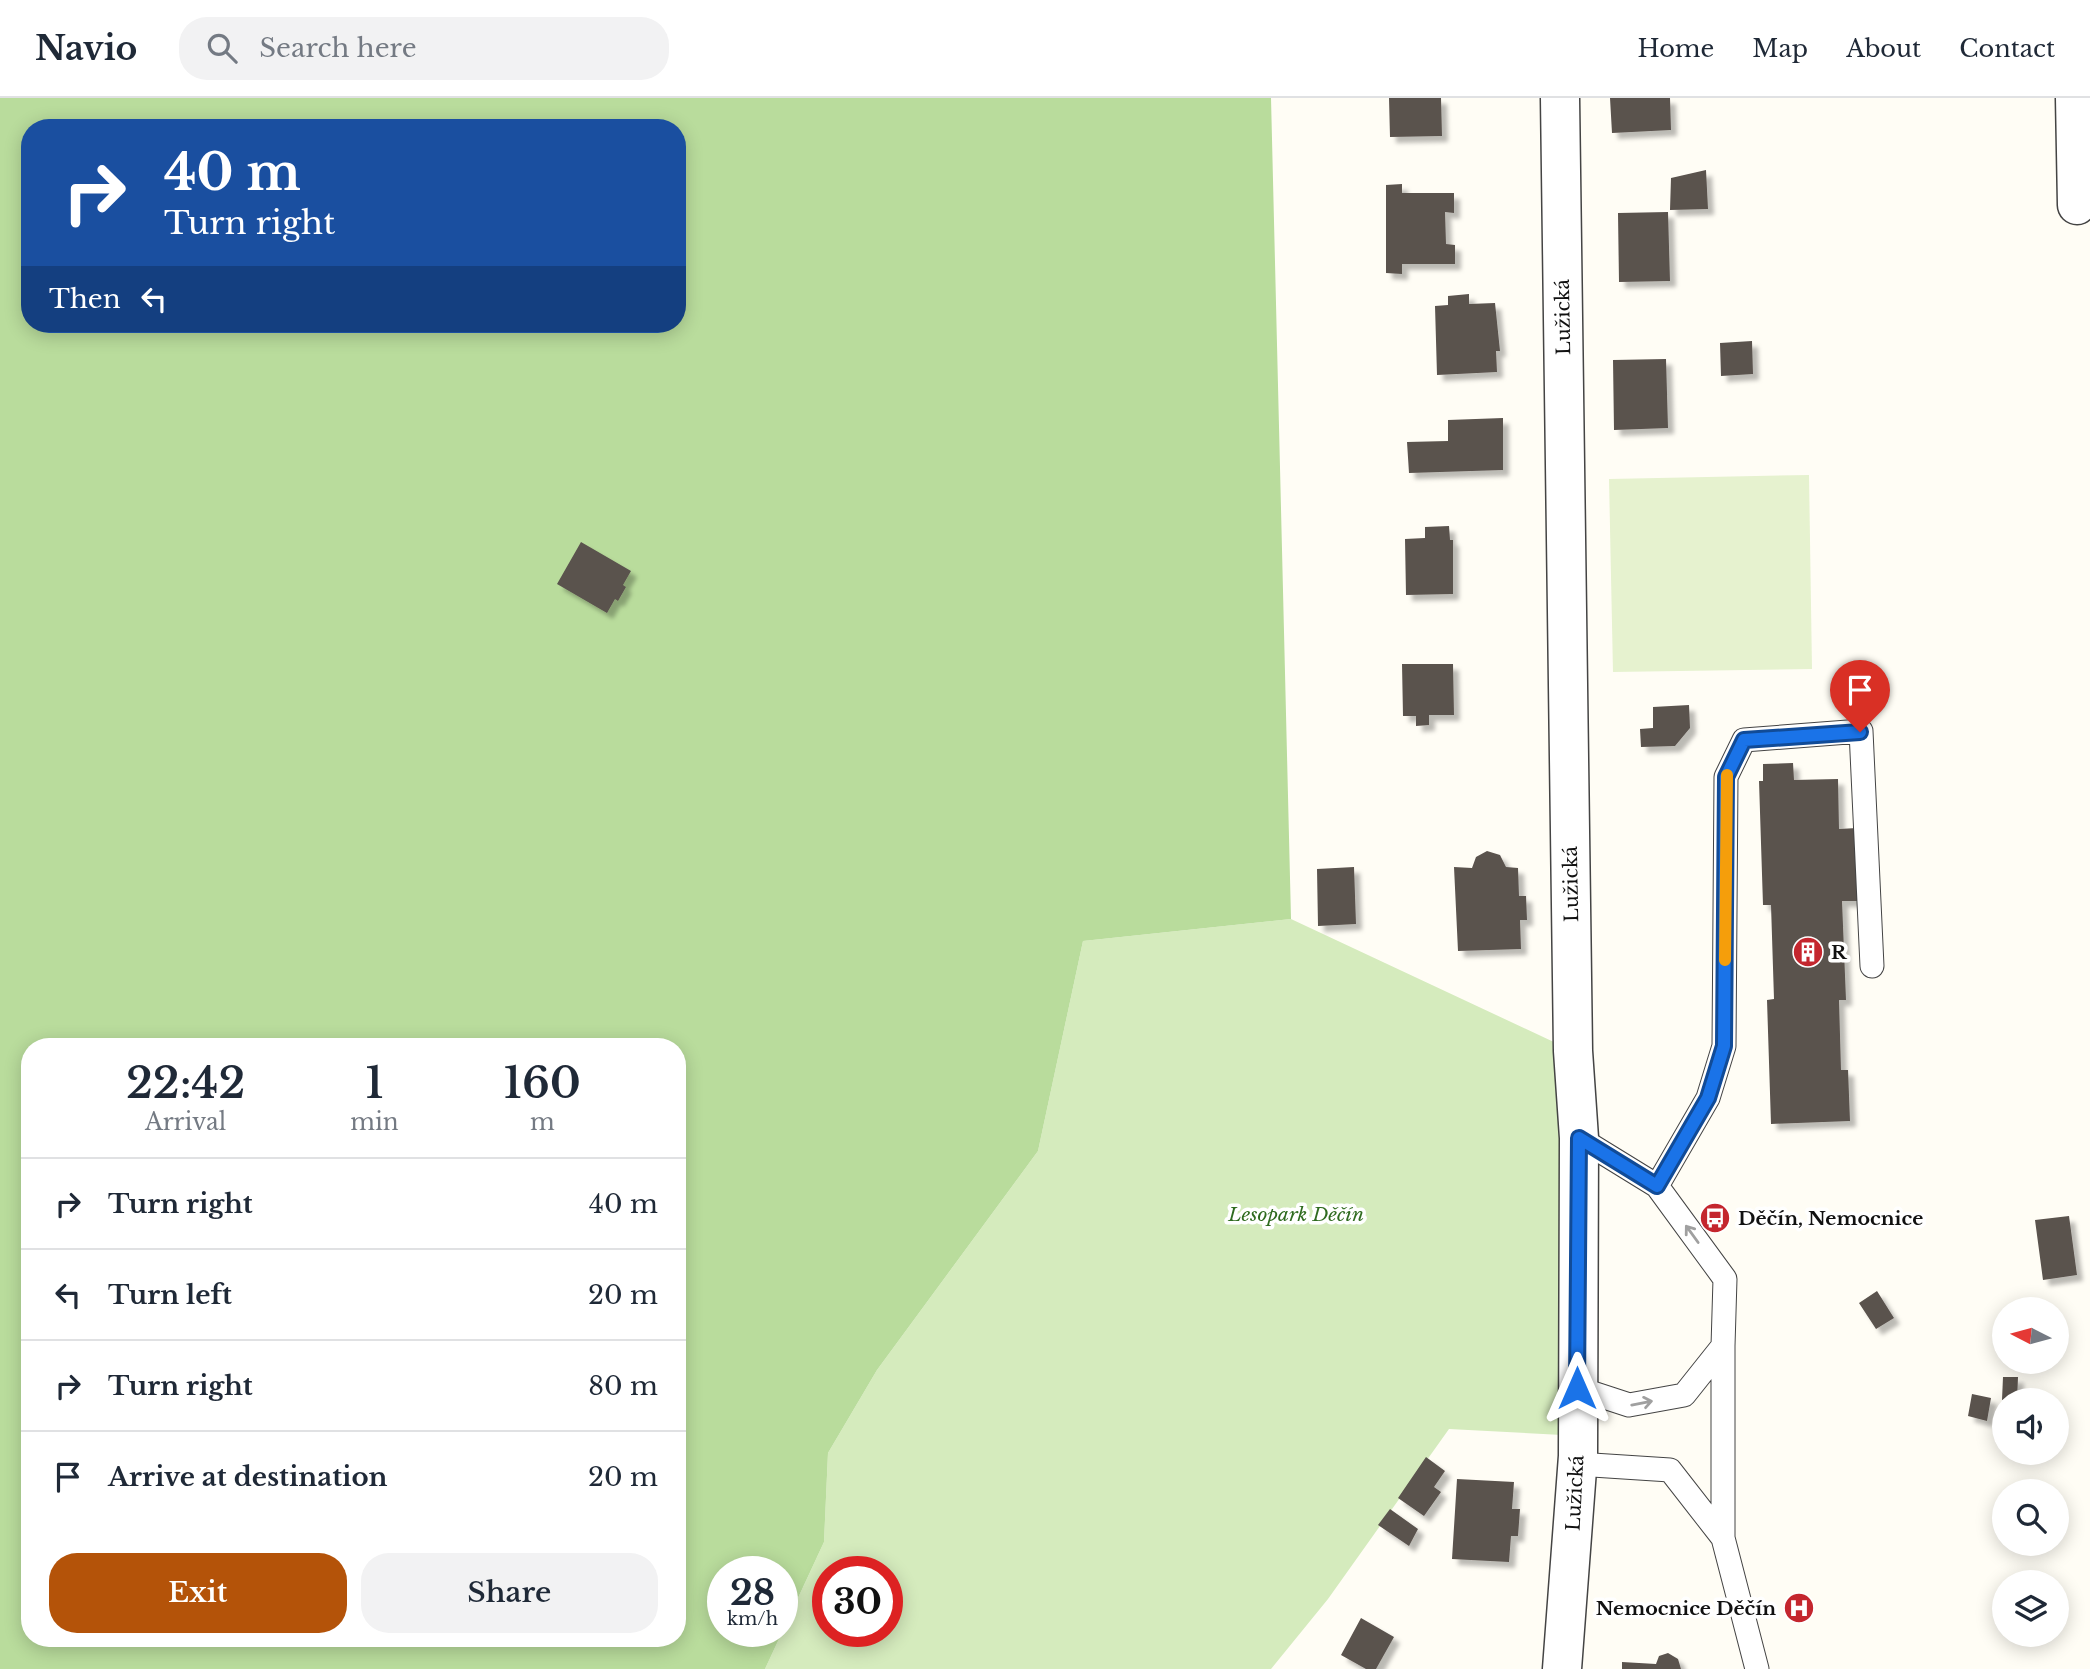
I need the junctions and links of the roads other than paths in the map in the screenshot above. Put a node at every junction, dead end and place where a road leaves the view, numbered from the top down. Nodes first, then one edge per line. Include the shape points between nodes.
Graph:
1 (1560, 98) edge
2 (2075, 98) edge
3 (2077, 205) dead end
4 (1872, 966) dead end
5 (1579, 1138) junction
6 (1657, 1186) junction
7 (1723, 1346) junction
8 (1577, 1388) junction
9 (1577, 1464) junction
10 (1723, 1538) junction
11 (1562, 1669) edge
12 (1757, 1669) edge

1 - 5 street, Lužická via 1573,1051
2 - 3 street
4 - 6 lane via 1860,732 1744,740 1726,777 1724,1046 1708,1098
5 - 6 lane
5 - 8 street, Lužická
7 -> 6 lane via 1725,1279
8 -> 7 lane via 1629,1405 1684,1395
7 - 10 lane
8 - 9 street, Lužická
9 - 10 lane via 1670,1470
9 - 11 street, Lužická
10 - 12 lane

